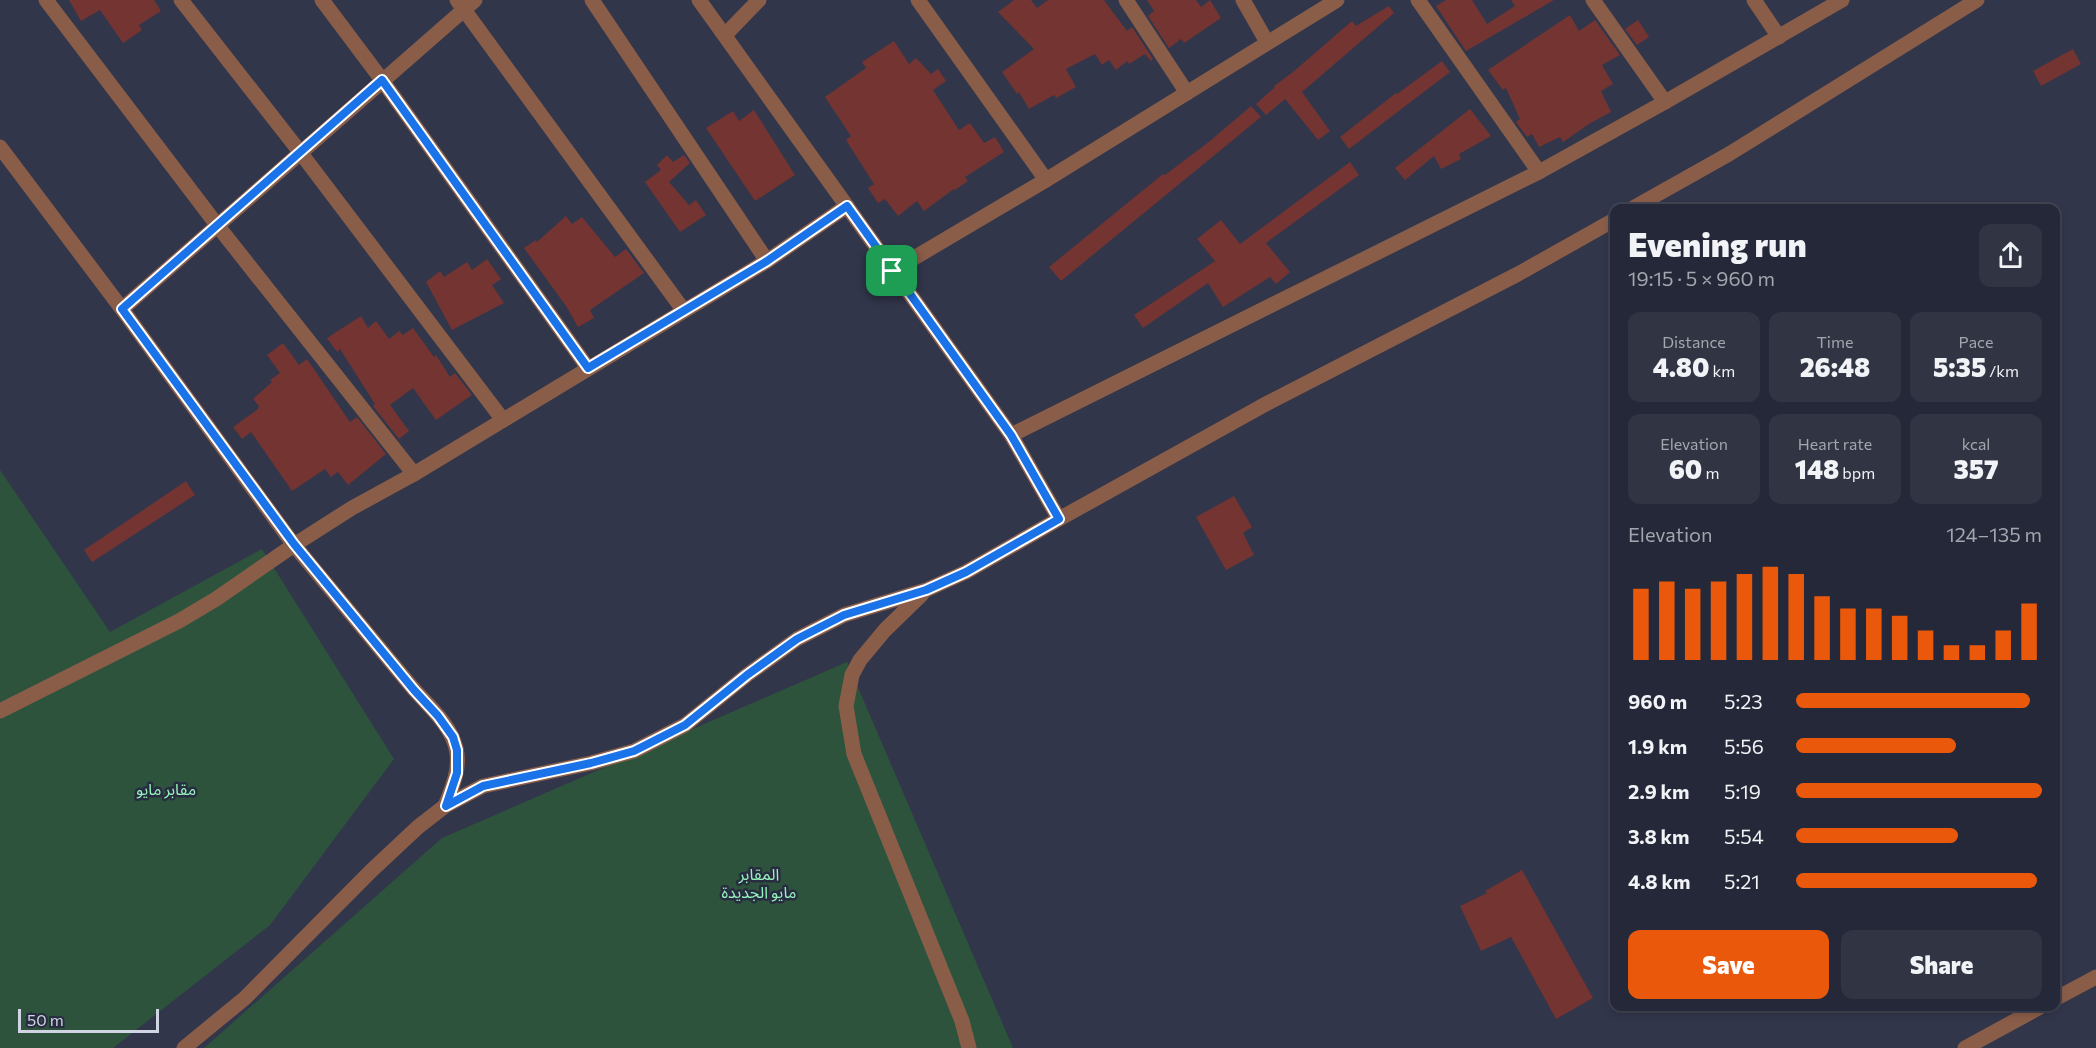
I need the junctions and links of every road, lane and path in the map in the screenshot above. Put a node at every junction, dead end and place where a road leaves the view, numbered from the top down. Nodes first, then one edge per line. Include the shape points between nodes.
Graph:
1 (45, 0) edge
2 (182, 0) edge
3 (321, 0) edge
4 (592, 0) edge
5 (699, 0) edge
6 (759, 0) edge
7 (918, 0) edge
8 (1126, 0) edge
9 (1243, 0) edge
10 (1337, 0) edge
11 (1418, 0) edge
12 (1593, 0) edge
13 (1755, 0) edge
14 (1842, 0) edge
15 (1977, 0) edge
16 (465, 3) edge
17 (725, 35) junction
18 (1779, 37) junction
19 (1267, 42) junction
20 (382, 80) junction
21 (1187, 93) junction
22 (1665, 102) junction
23 (0, 147) edge
24 (300, 152) junction
25 (1539, 172) junction
26 (1046, 180) junction
27 (1640, 204) edge
28 (847, 206) junction
29 (1610, 222) edge
30 (217, 225) junction
31 (767, 261) junction
32 (892, 271) junction
33 (122, 309) junction
34 (684, 311) junction
35 (588, 368) junction
36 (503, 420) junction
37 (1011, 435) junction
38 (414, 474) junction
39 (1059, 519) junction
40 (294, 544) junction
41 (926, 590) junction
42 (0, 711) edge
43 (446, 806) junction
44 (2096, 977) edge
45 (2060, 996) edge
46 (2033, 1011) edge
47 (184, 1048) edge
48 (969, 1048) edge
49 (1965, 1048) edge

1 - 30 street
2 - 24 street
3 - 20 street
4 - 31 street
5 - 17 street
6 - 17 street
7 - 26 street
8 - 21 street
9 - 19 street
10 - 19 street
11 - 25 street
12 - 22 street
13 - 18 street
14 - 18 street
15 - 27 street via 1729,154
16 - 20 street
16 - 34 street
17 - 28 street
18 - 22 street
19 - 21 street
20 - 24 street
20 - 35 street
21 - 26 street
22 - 25 street
23 - 33 street
24 - 30 street
24 - 36 street
25 - 37 street
26 - 32 street
28 - 31 street
28 - 32 street
29 - 39 street via 1264,405
30 - 33 street
30 - 38 street
31 - 34 street
32 - 37 street
33 - 40 street
34 - 35 street
35 - 36 street
36 - 38 street
37 - 39 street
38 - 40 street
39 - 41 street
40 - 42 street via 179,621
40 - 43 street via 453,737 457,773
41 - 43 street via 844,615 797,639 685,725 634,751 483,786
41 - 48 street via 860,660 852,675 846,706 854,754 962,1021
43 - 47 street via 371,871 245,998
44 - 45 street
46 - 49 street

